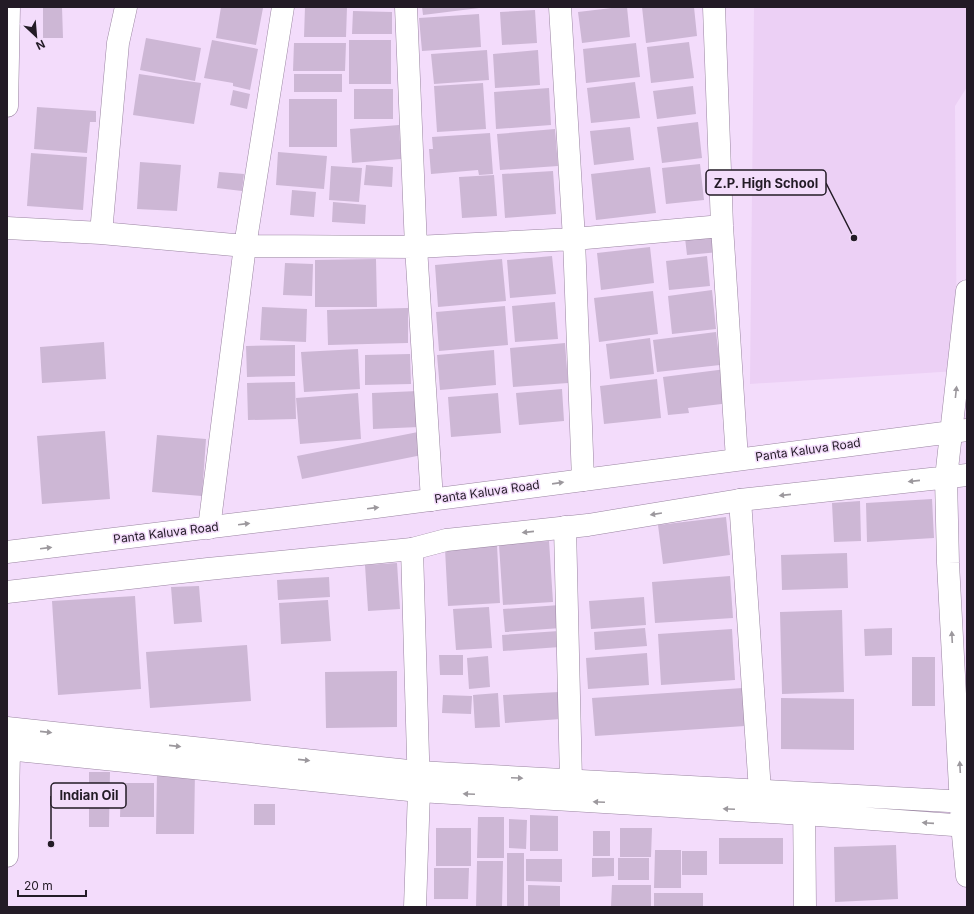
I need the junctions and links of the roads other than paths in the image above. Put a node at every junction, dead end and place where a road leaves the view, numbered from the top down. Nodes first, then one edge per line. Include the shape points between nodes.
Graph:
1 (9, 7) edge
2 (126, 7) edge
3 (283, 7) edge
4 (406, 7) edge
5 (560, 7) edge
6 (714, 7) edge
7 (7, 106) edge
8 (722, 226) junction
9 (7, 228) edge
10 (101, 234) junction
11 (574, 239) junction
12 (245, 246) junction
13 (416, 247) junction
14 (967, 291) edge
15 (959, 430) edge
16 (736, 459) junction
17 (957, 476) edge
18 (583, 480) junction
19 (432, 500) junction
20 (740, 500) junction
21 (209, 528) junction
22 (565, 528) junction
23 (412, 549) junction
24 (7, 552) edge
25 (7, 592) edge
26 (7, 727) edge
27 (8, 749) edge
28 (571, 781) junction
29 (418, 782) junction
30 (761, 801) junction
31 (964, 802) edge
32 (804, 804) junction
33 (965, 825) edge
34 (7, 856) edge
35 (967, 876) edge
36 (415, 907) edge
37 (805, 907) edge

1 - 7 street
2 - 10 street via 118,42
3 - 12 street
4 - 13 street
5 - 11 street
6 - 8 street
8 - 11 street
8 - 16 street
9 - 10 street
10 - 12 street
11 - 13 street
11 - 18 street
12 - 13 street
12 - 21 street
13 - 19 street
15 -> 14 street
15 - 16 street, Panta Kaluva Road
15 - 17 street
16 - 18 street, Panta Kaluva Road
17 -> 20 street
31 -> 17 street via 948,563
19 -> 18 street, Panta Kaluva Road
21 -> 19 street, Panta Kaluva Road
20 -> 22 street
20 - 30 street
24 -> 21 street, Panta Kaluva Road
22 -> 23 street via 446,540
22 - 28 street
23 - 25 street
23 - 29 street
26 - 27 street
26 -> 29 street
27 - 29 street
27 - 34 street
29 -> 28 street
28 - 30 street
30 -> 29 street
29 - 36 street
30 - 32 street
31 - 32 street
31 - 33 street
33 -> 32 street
32 - 37 street
33 - 35 street

